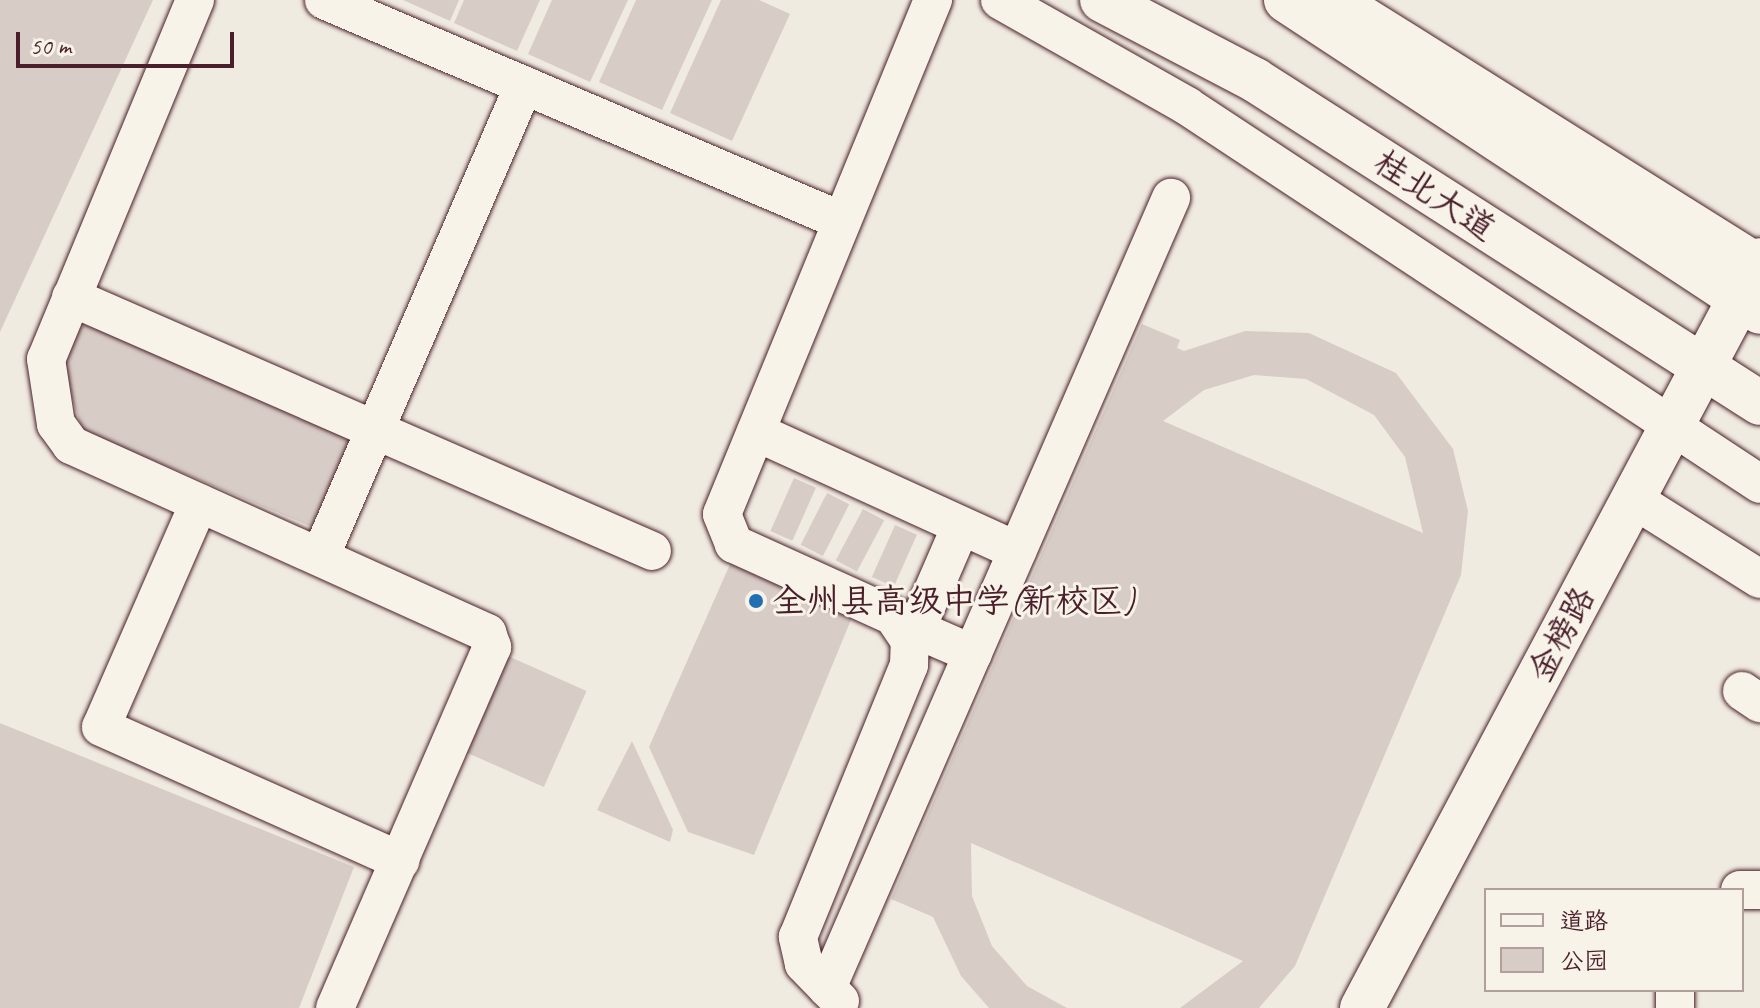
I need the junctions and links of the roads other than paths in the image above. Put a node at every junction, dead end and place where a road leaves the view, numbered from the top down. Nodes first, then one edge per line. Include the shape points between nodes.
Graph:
1 (195, 0) edge
2 (324, 0) edge
3 (933, 0) edge
4 (1000, 0) edge
5 (1102, 0) edge
6 (1286, 0) edge
7 (1339, 0) edge
8 (524, 85) junction
9 (1171, 198) dead end
10 (842, 221) junction
11 (1756, 280) edge
12 (71, 297) junction
13 (1703, 366) junction
14 (1760, 403) edge
15 (1671, 426) junction
16 (375, 430) junction
17 (756, 432) junction
18 (1760, 484) edge
19 (1633, 499) junction
20 (199, 503) junction
21 (961, 526) junction
22 (652, 551) dead end
23 (1017, 551) junction
24 (320, 557) junction
25 (1760, 579) edge
26 (910, 627) junction
27 (973, 654) junction
28 (400, 861) junction
29 (841, 1001) edge
30 (335, 1008) edge
31 (1362, 1008) edge

1 - 12 lane
2 - 8 lane
3 - 10 lane
4 - 15 lane via 1187,106
5 - 13 main road, 桂北大道 via 1255,80
6 - 11 main road
7 - 11 lane
8 - 10 lane
8 - 16 lane
9 - 23 lane
10 - 17 lane
11 - 13 main road, 金榜路
12 - 16 lane
12 - 20 lane via 46,359 60,433 71,445
13 - 14 main road, 桂北大道
13 - 15 main road, 金榜路
15 - 18 lane
15 - 19 main road, 金榜路
16 - 22 lane
16 - 24 lane
17 - 21 lane
17 - 26 lane via 722,514 728,538
19 - 25 lane
19 - 31 main road, 金榜路
20 - 24 lane
20 - 28 lane via 101,727
21 - 23 lane
21 - 26 lane
23 - 27 lane
24 - 28 lane via 487,633 491,642
26 - 27 lane
26 - 29 lane via 909,665 798,937 804,964
27 - 29 lane
28 - 30 lane

